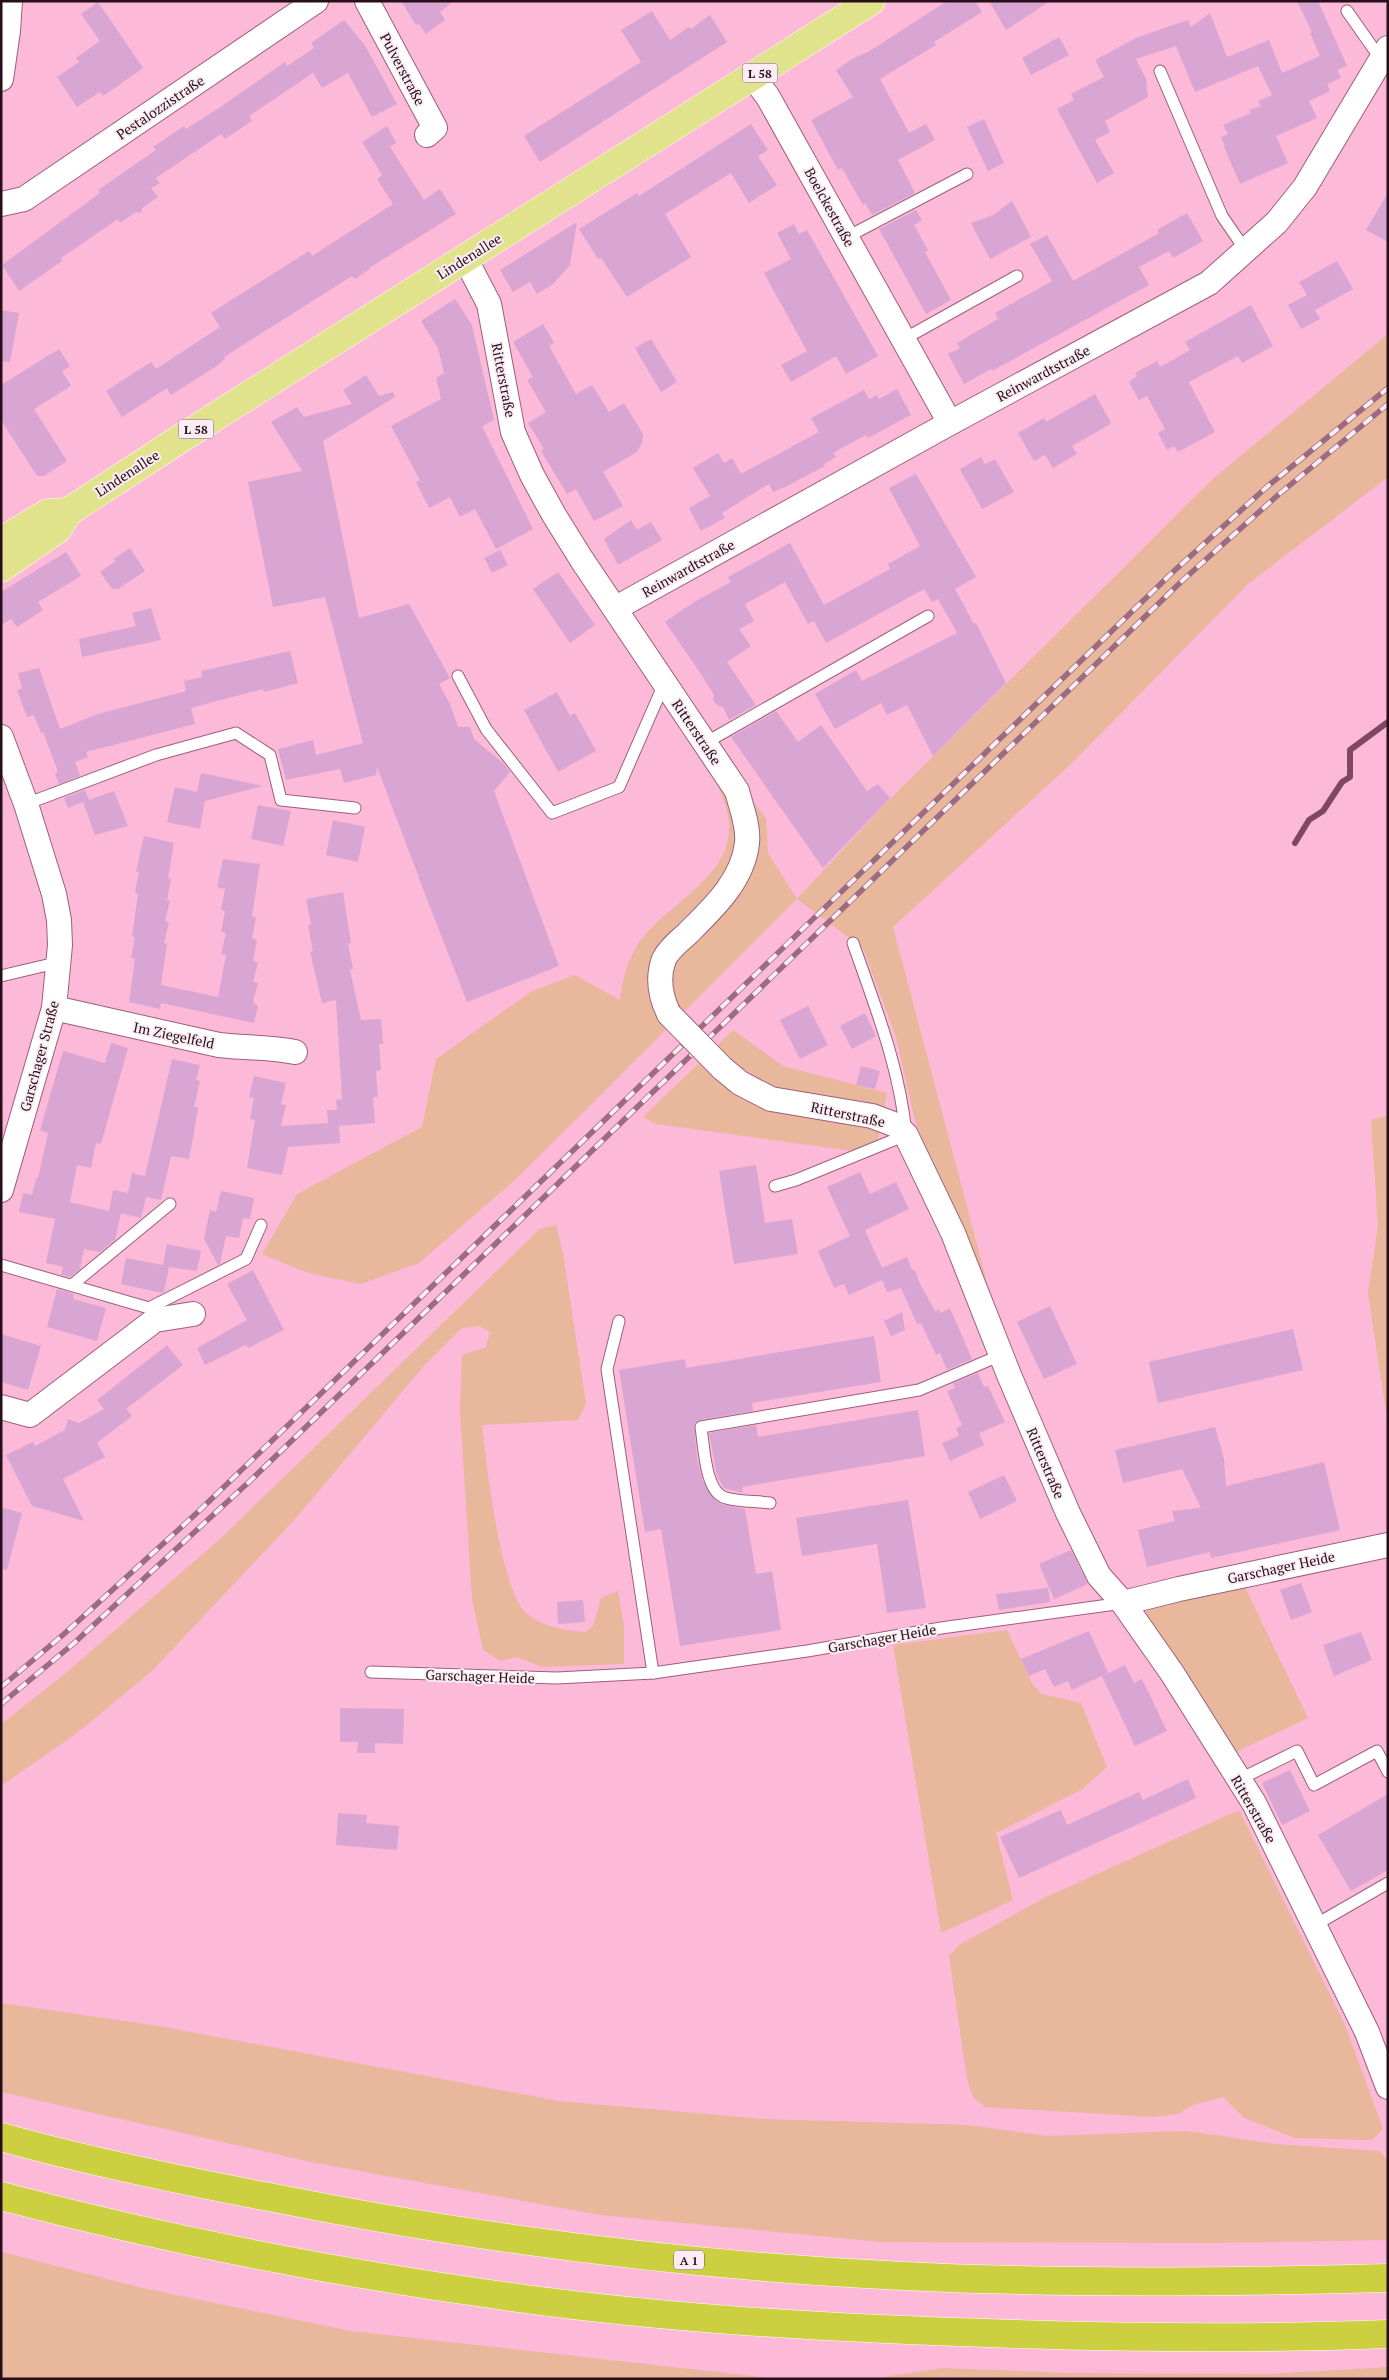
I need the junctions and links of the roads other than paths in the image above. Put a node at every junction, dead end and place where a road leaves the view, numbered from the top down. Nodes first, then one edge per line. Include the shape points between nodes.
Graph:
1 (10, 1) edge
2 (367, 1) edge
3 (871, 1) edge
4 (312, 3) edge
5 (1347, 11) dead end
6 (1384, 53) edge
7 (1160, 71) dead end
8 (753, 77) junction
9 (1, 79) edge
10 (427, 135) dead end
11 (967, 174) dead end
12 (1, 204) edge
13 (847, 237) junction
14 (1246, 251) junction
15 (465, 258) junction
16 (1017, 276) dead end
17 (904, 339) junction
18 (950, 423) junction
19 (68, 512) junction
20 (1, 541) edge
21 (1, 568) edge
22 (616, 608) junction
23 (928, 616) dead end
24 (458, 676) dead end
25 (664, 684) junction
26 (1, 737) edge
27 (705, 743) junction
28 (26, 804) junction
29 (355, 808) dead end
30 (853, 943) dead end
31 (60, 962) junction
32 (1, 976) edge
33 (54, 1008) junction
34 (295, 1052) dead end
35 (906, 1136) junction
36 (776, 1186) dead end
37 (1, 1190) edge
38 (170, 1204) dead end
39 (261, 1225) dead end
40 (1, 1264) edge
41 (72, 1285) junction
42 (193, 1314) dead end
43 (619, 1321) dead end
44 (1001, 1355) junction
45 (1, 1406) edge
46 (770, 1503) dead end
47 (1388, 1545) edge
48 (1123, 1603) junction
49 (371, 1672) dead end
50 (653, 1673) junction
51 (1388, 1772) edge
52 (1238, 1780) junction
53 (1388, 1883) edge
54 (1315, 1925) junction
55 (1388, 2087) edge
56 (1, 2138) edge
57 (1, 2196) edge
58 (1388, 2278) edge
59 (1388, 2334) edge

1 - 9 street
2 - 10 street, Pulverstraße via 435,128
3 - 8 main road, Lindenallee / L 58
4 - 12 street, Pestalozzistraße via 24,199
5 - 6 lane
6 - 14 street, Reinwardtstraße via 1305,187 1277,222
7 - 14 lane via 1222,216
8 - 13 street, Boelckestraße via 768,97
8 - 15 main road, Lindenallee / L 58
11 - 13 lane
13 - 17 street, Boelckestraße
14 - 18 street, Reinwardtstraße via 1210,283
15 - 19 main road, Lindenallee / L 58
15 - 22 street, Ritterstraße via 490,304 513,432 554,515
16 - 17 lane
17 - 18 street, Boelckestraße
18 - 22 street, Reinwardtstraße
19 - 20 main road, Lindenallee / L 58 via 48,513
19 - 21 main road, Lindenallee / L 58 via 58,529
22 - 25 street, Ritterstraße
23 - 27 lane
24 - 25 lane via 486,729 552,813 618,786
25 - 27 street, Ritterstraße
26 - 28 street, Garschager Straße
27 - 35 street, Ritterstraße, bridge via 737,791 748,841 743,863 729,888 665,958 659,976 663,1002 669,1014 722,1068 740,1083 771,1099 872,1116 896,1125
28 - 29 lane via 156,755 236,733 270,755 281,800
28 - 31 street, Garschager Straße via 54,894 59,920
30 - 35 lane via 890,1051 902,1099
31 - 32 lane
31 - 33 street, Garschager Straße
33 - 34 street, Im Ziegelfeld via 219,1045 270,1047
33 - 37 street, Garschager Straße
35 - 36 lane
35 - 44 street, Ritterstraße via 953,1233
38 - 41 lane
39 - 41 lane via 246,1259 149,1308
40 - 41 lane
42 - 45 street via 155,1320 30,1415
43 - 50 lane via 607,1369
44 - 46 lane via 919,1390 701,1427 714,1490 724,1498
44 - 48 street, Ritterstraße via 1098,1576
47 - 48 street, Garschager Heide
48 - 50 lane, Garschager Heide
48 - 52 street, Ritterstraße via 1172,1673
49 - 50 lane, Garschager Heide via 557,1678
51 - 52 lane via 1377,1751 1314,1785 1297,1751
52 - 54 street, Ritterstraße via 1254,1803
53 - 54 lane
54 - 55 street, Ritterstraße via 1368,2032
56 - 58 highway, A 1 via 170,2178 369,2217 530,2242 703,2262 902,2276 1159,2283
57 - 59 highway via 159,2233 363,2274 506,2296 686,2316 905,2330 1149,2338

